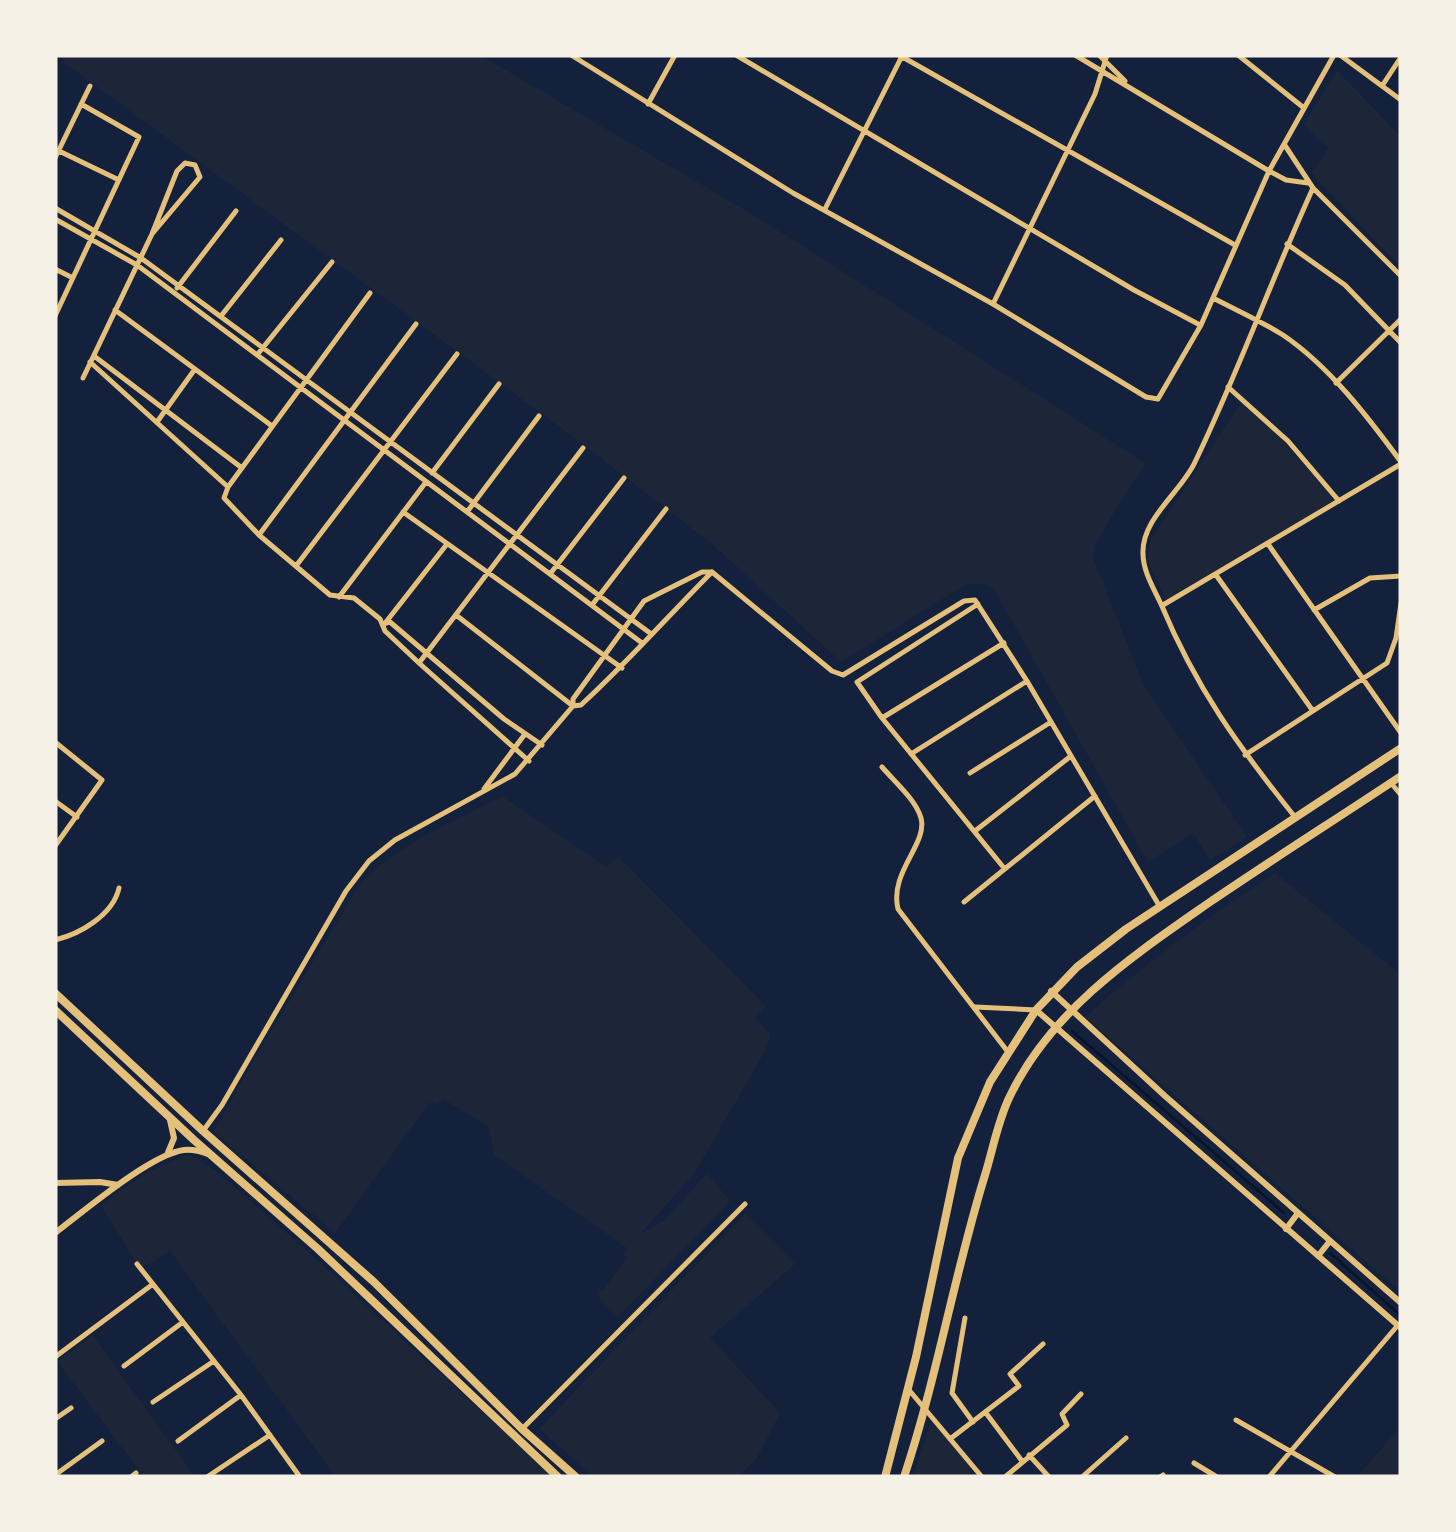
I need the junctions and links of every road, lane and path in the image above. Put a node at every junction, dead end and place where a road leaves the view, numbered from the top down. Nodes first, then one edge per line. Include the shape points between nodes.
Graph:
1 (571, 55) edge
2 (675, 55) edge
3 (736, 55) edge
4 (1076, 55) edge
5 (1238, 55) edge
6 (1337, 55) edge
7 (901, 56) edge
8 (1103, 57) edge
9 (1401, 57) edge
10 (582, 58) edge
11 (1100, 70) junction
12 (90, 86) dead end
13 (1382, 86) junction
14 (1132, 89) junction
15 (1401, 100) edge
16 (81, 104) junction
17 (648, 104) junction
18 (1304, 108) junction
19 (864, 131) junction
20 (1284, 144) junction
21 (1067, 150) junction
22 (57, 154) edge
23 (1270, 171) junction
24 (120, 181) junction
25 (1310, 185) junction
26 (55, 208) edge
27 (824, 210) junction
28 (236, 211) dead end
29 (55, 220) edge
30 (1031, 228) junction
31 (97, 232) junction
32 (152, 234) junction
33 (93, 240) junction
34 (281, 240) dead end
35 (1287, 244) junction
36 (1235, 245) junction
37 (141, 258) junction
38 (332, 262) dead end
39 (137, 266) junction
40 (55, 270) edge
41 (1401, 276) edge
42 (73, 278) junction
43 (176, 289) junction
44 (370, 292) dead end
45 (1213, 298) junction
46 (993, 304) junction
47 (115, 310) junction
48 (55, 316) edge
49 (1255, 319) junction
50 (218, 320) junction
51 (1401, 320) edge
52 (416, 324) dead end
53 (1201, 325) junction
54 (1389, 331) junction
55 (1401, 343) edge
56 (263, 348) junction
57 (457, 354) dead end
58 (258, 355) junction
59 (92, 359) junction
60 (195, 369) junction
61 (83, 378) dead end
62 (306, 380) junction
63 (1336, 383) junction
64 (499, 384) dead end
65 (1228, 387) junction
66 (301, 388) junction
67 (165, 410) junction
68 (349, 412) junction
69 (539, 416) dead end
70 (343, 420) junction
71 (156, 422) junction
72 (272, 426) junction
73 (390, 442) junction
74 (583, 448) dead end
75 (384, 450) junction
76 (1401, 463) edge
77 (242, 468) junction
78 (432, 473) junction
79 (624, 478) dead end
80 (426, 482) junction
81 (228, 486) junction
82 (1339, 501) junction
83 (473, 503) junction
84 (666, 509) dead end
85 (404, 512) junction
86 (466, 512) junction
87 (516, 535) junction
88 (259, 536) junction
89 (447, 543) junction
90 (510, 544) junction
91 (1268, 544) junction
92 (557, 565) junction
93 (296, 566) junction
94 (488, 572) junction
95 (712, 572) junction
96 (550, 574) junction
97 (1216, 575) junction
98 (1401, 576) edge
99 (600, 596) junction
100 (339, 597) junction
101 (1401, 603) edge
102 (978, 604) junction
103 (592, 606) junction
104 (1162, 606) junction
105 (1314, 610) junction
106 (456, 615) junction
107 (630, 618) junction
108 (384, 624) junction
109 (623, 629) junction
110 (650, 633) junction
111 (642, 642) junction
112 (1004, 643) junction
113 (428, 653) junction
114 (606, 657) junction
115 (419, 663) junction
116 (622, 668) junction
117 (1365, 680) junction
118 (1028, 681) junction
119 (573, 706) junction
120 (1314, 711) junction
121 (882, 718) junction
122 (1052, 722) junction
123 (1401, 733) edge
124 (526, 734) junction
125 (55, 742) edge
126 (542, 745) junction
127 (515, 748) junction
128 (1401, 748) edge
129 (911, 754) junction
130 (1245, 755) junction
131 (1072, 756) junction
132 (529, 760) junction
133 (882, 767) dead end
134 (1401, 773) edge
135 (970, 774) dead end
136 (1391, 783) junction
137 (483, 792) junction
138 (1401, 795) edge
139 (1095, 796) junction
140 (55, 801) edge
141 (77, 817) junction
142 (1296, 818) junction
143 (974, 832) junction
144 (55, 846) edge
145 (1004, 868) junction
146 (119, 888) dead end
147 (964, 902) dead end
148 (1160, 907) junction
149 (55, 940) edge
150 (1051, 992) junction
151 (55, 993) edge
152 (68, 1005) junction
153 (975, 1008) junction
154 (1071, 1009) junction
155 (1036, 1010) junction
156 (57, 1012) edge
157 (1054, 1029) junction
158 (1009, 1052) junction
159 (169, 1118) junction
160 (204, 1132) junction
161 (211, 1155) junction
162 (166, 1156) junction
163 (92, 1182) junction
164 (55, 1183) edge
165 (119, 1186) junction
166 (98, 1201) junction
167 (745, 1204) dead end
168 (1298, 1213) junction
169 (312, 1227) junction
170 (1286, 1229) junction
171 (55, 1233) edge
172 (304, 1236) junction
173 (1330, 1241) junction
174 (1318, 1256) junction
175 (138, 1264) dead end
176 (153, 1284) junction
177 (1401, 1303) edge
178 (966, 1318) dead end
179 (184, 1322) junction
180 (1400, 1327) edge
181 (1042, 1344) dead end
182 (55, 1357) edge
183 (214, 1361) junction
184 (124, 1366) dead end
185 (908, 1390) junction
186 (1081, 1394) dead end
187 (241, 1395) junction
188 (154, 1402) dead end
189 (71, 1408) dead end
190 (926, 1410) junction
191 (986, 1413) junction
192 (55, 1419) edge
193 (1236, 1420) dead end
194 (974, 1422) junction
195 (522, 1429) junction
196 (270, 1435) junction
197 (514, 1438) junction
198 (950, 1438) junction
199 (1126, 1438) dead end
200 (102, 1441) dead end
201 (178, 1442) dead end
202 (1290, 1453) junction
203 (1029, 1456) junction
204 (1022, 1460) junction
205 (1194, 1463) dead end
206 (55, 1475) edge
207 (298, 1476) edge
208 (207, 1477) edge
209 (558, 1477) edge
210 (576, 1477) edge
211 (885, 1477) edge
212 (904, 1477) edge
213 (982, 1477) edge
214 (1005, 1477) edge
215 (1050, 1477) edge
216 (1082, 1477) edge
217 (1218, 1477) edge
218 (1269, 1477) edge
219 (1335, 1477) edge

1 - 10 street
2 - 17 street
3 - 19 street
4 - 11 street
5 - 18 street
6 - 13 street
6 - 18 street
7 - 19 street
7 - 21 street
8 - 11 street
8 - 14 street
9 - 13 street
10 - 17 street
11 - 14 street
11 - 21 street
12 - 16 street
13 - 15 street
14 - 23 street
16 - 22 street
16 - 24 street via 140,137
17 - 27 street
18 - 20 street
19 - 27 street
19 - 30 street
20 - 23 street
20 - 25 street
21 - 30 street
21 - 36 street
22 - 24 street
23 - 25 street
23 - 36 street
24 - 31 street
25 - 35 street
25 - 41 street
26 - 31 street
27 - 46 street
28 - 43 street
29 - 33 street
30 - 46 street
30 - 53 street
31 - 33 street
31 - 37 street
32 - 32 street via 200,177 195,165 185,163 177,171
32 - 37 street
33 - 39 street
33 - 42 street
34 - 50 street
35 - 49 street
35 - 54 street via 1345,285
36 - 45 street
37 - 39 street
37 - 43 street
38 - 56 street
39 - 43 street
39 - 47 street
40 - 42 street
42 - 48 street
43 - 50 street
44 - 62 street
45 - 49 street
45 - 53 street
46 - 53 street via 1158,399
47 - 59 street
47 - 60 street
49 - 63 street via 1299,347
49 - 65 street
50 - 56 street
50 - 58 street
51 - 54 street
52 - 68 street
54 - 55 street
54 - 63 street
56 - 58 street
56 - 62 street
57 - 73 street
58 - 66 street
59 - 61 street
59 - 67 street
59 - 71 street
60 - 67 street
60 - 72 street
62 - 66 street
62 - 68 street
63 - 76 street
64 - 78 street
65 - 82 street via 1288,441
65 - 104 street via 1190,474 1145,538 1142,558
66 - 70 street
66 - 72 street
67 - 71 street
67 - 77 street
68 - 70 street
68 - 73 street
69 - 83 street
70 - 75 street
70 - 88 street
71 - 81 street
72 - 77 street
73 - 75 street
73 - 78 street
74 - 87 street
75 - 80 street
75 - 93 street
76 - 82 street
77 - 81 street
78 - 80 street
78 - 83 street
79 - 92 street
80 - 85 street
80 - 86 street
81 - 88 street via 224,498
82 - 91 street
83 - 86 street
83 - 87 street
84 - 99 street
85 - 89 street
85 - 100 street
86 - 90 street
87 - 90 street
87 - 92 street
88 - 93 street
89 - 94 street
89 - 108 street
90 - 94 street
90 - 96 street
91 - 97 street
91 - 105 street
92 - 96 street
92 - 99 street
93 - 100 street
94 - 106 street
94 - 114 street
95 - 102 street via 832,671 847,674 972,598
95 - 107 street via 654,594
95 - 110 street
96 - 103 street
97 - 104 street
97 - 120 street
98 - 105 street via 1370,578
99 - 103 street
99 - 107 street
100 - 108 street via 354,598
101 - 117 street via 1392,655
102 - 112 street
102 - 121 street via 858,679
103 - 109 street
104 - 130 street via 1194,678
105 - 117 street
106 - 113 street
106 - 119 street
107 - 109 street
107 - 110 street
108 - 113 street
108 - 115 street
109 - 111 street
109 - 114 street
110 - 111 street
111 - 116 street
112 - 118 street
112 - 121 street
113 - 115 street
113 - 124 street
114 - 116 street
114 - 119 street
115 - 127 street
116 - 119 street
117 - 120 street
117 - 123 street
118 - 122 street
118 - 129 street
119 - 126 street
120 - 130 street
121 - 129 street
122 - 131 street
122 - 135 street
124 - 126 street
124 - 127 street
125 - 141 street via 102,780
126 - 132 street
127 - 132 street
127 - 137 street
128 - 142 main road
129 - 143 street
130 - 142 street
131 - 139 street
131 - 143 street
132 - 137 street
133 - 153 street via 922,824 897,886 898,909
134 - 136 main road
136 - 138 street
136 - 154 main road via 1178,925
137 - 160 street via 395,840 352,880
139 - 145 street
139 - 148 street
140 - 141 street
141 - 144 street
142 - 148 main road
143 - 145 street
145 - 147 street
146 - 149 street via 100,917
148 - 150 main road
150 - 154 street
150 - 155 main road
151 - 152 main road
152 - 156 main road
152 - 160 main road
153 - 155 street
153 - 158 street
154 - 157 main road
154 - 168 street
155 - 157 street
155 - 158 main road
156 - 159 main road
157 - 170 street
157 - 190 main road via 1008,1101 970,1223
158 - 185 main road via 958,1158
159 - 161 main road
159 - 162 street via 174,1138
160 - 169 main road
161 - 162 street via 188,1149
161 - 172 main road
162 - 165 street
163 - 164 street
163 - 165 street
163 - 166 street via 101,1190
165 - 166 street
166 - 171 street
167 - 195 street
168 - 170 street
168 - 173 street
169 - 172 main road
169 - 195 main road
170 - 174 street
172 - 197 main road
173 - 174 street
173 - 177 street
174 - 180 street
175 - 176 street
176 - 179 street
176 - 182 street
178 - 194 street via 952,1393
179 - 183 street
179 - 184 street
180 - 202 street
181 - 191 street via 1010,1374 1019,1386
183 - 187 street
183 - 188 street
185 - 190 street
185 - 211 main road
186 - 203 street via 1062,1414 1067,1425
187 - 196 street
187 - 201 street
189 - 192 street
190 - 198 street
190 - 212 main road
191 - 194 street
191 - 204 street
193 - 202 street
194 - 198 street
195 - 197 street
195 - 210 main road
196 - 207 street
196 - 208 street
197 - 209 main road
198 - 213 street
199 - 216 street
200 - 206 street
202 - 218 street
202 - 219 street
203 - 204 street
203 - 215 street
204 - 214 street
205 - 217 street

